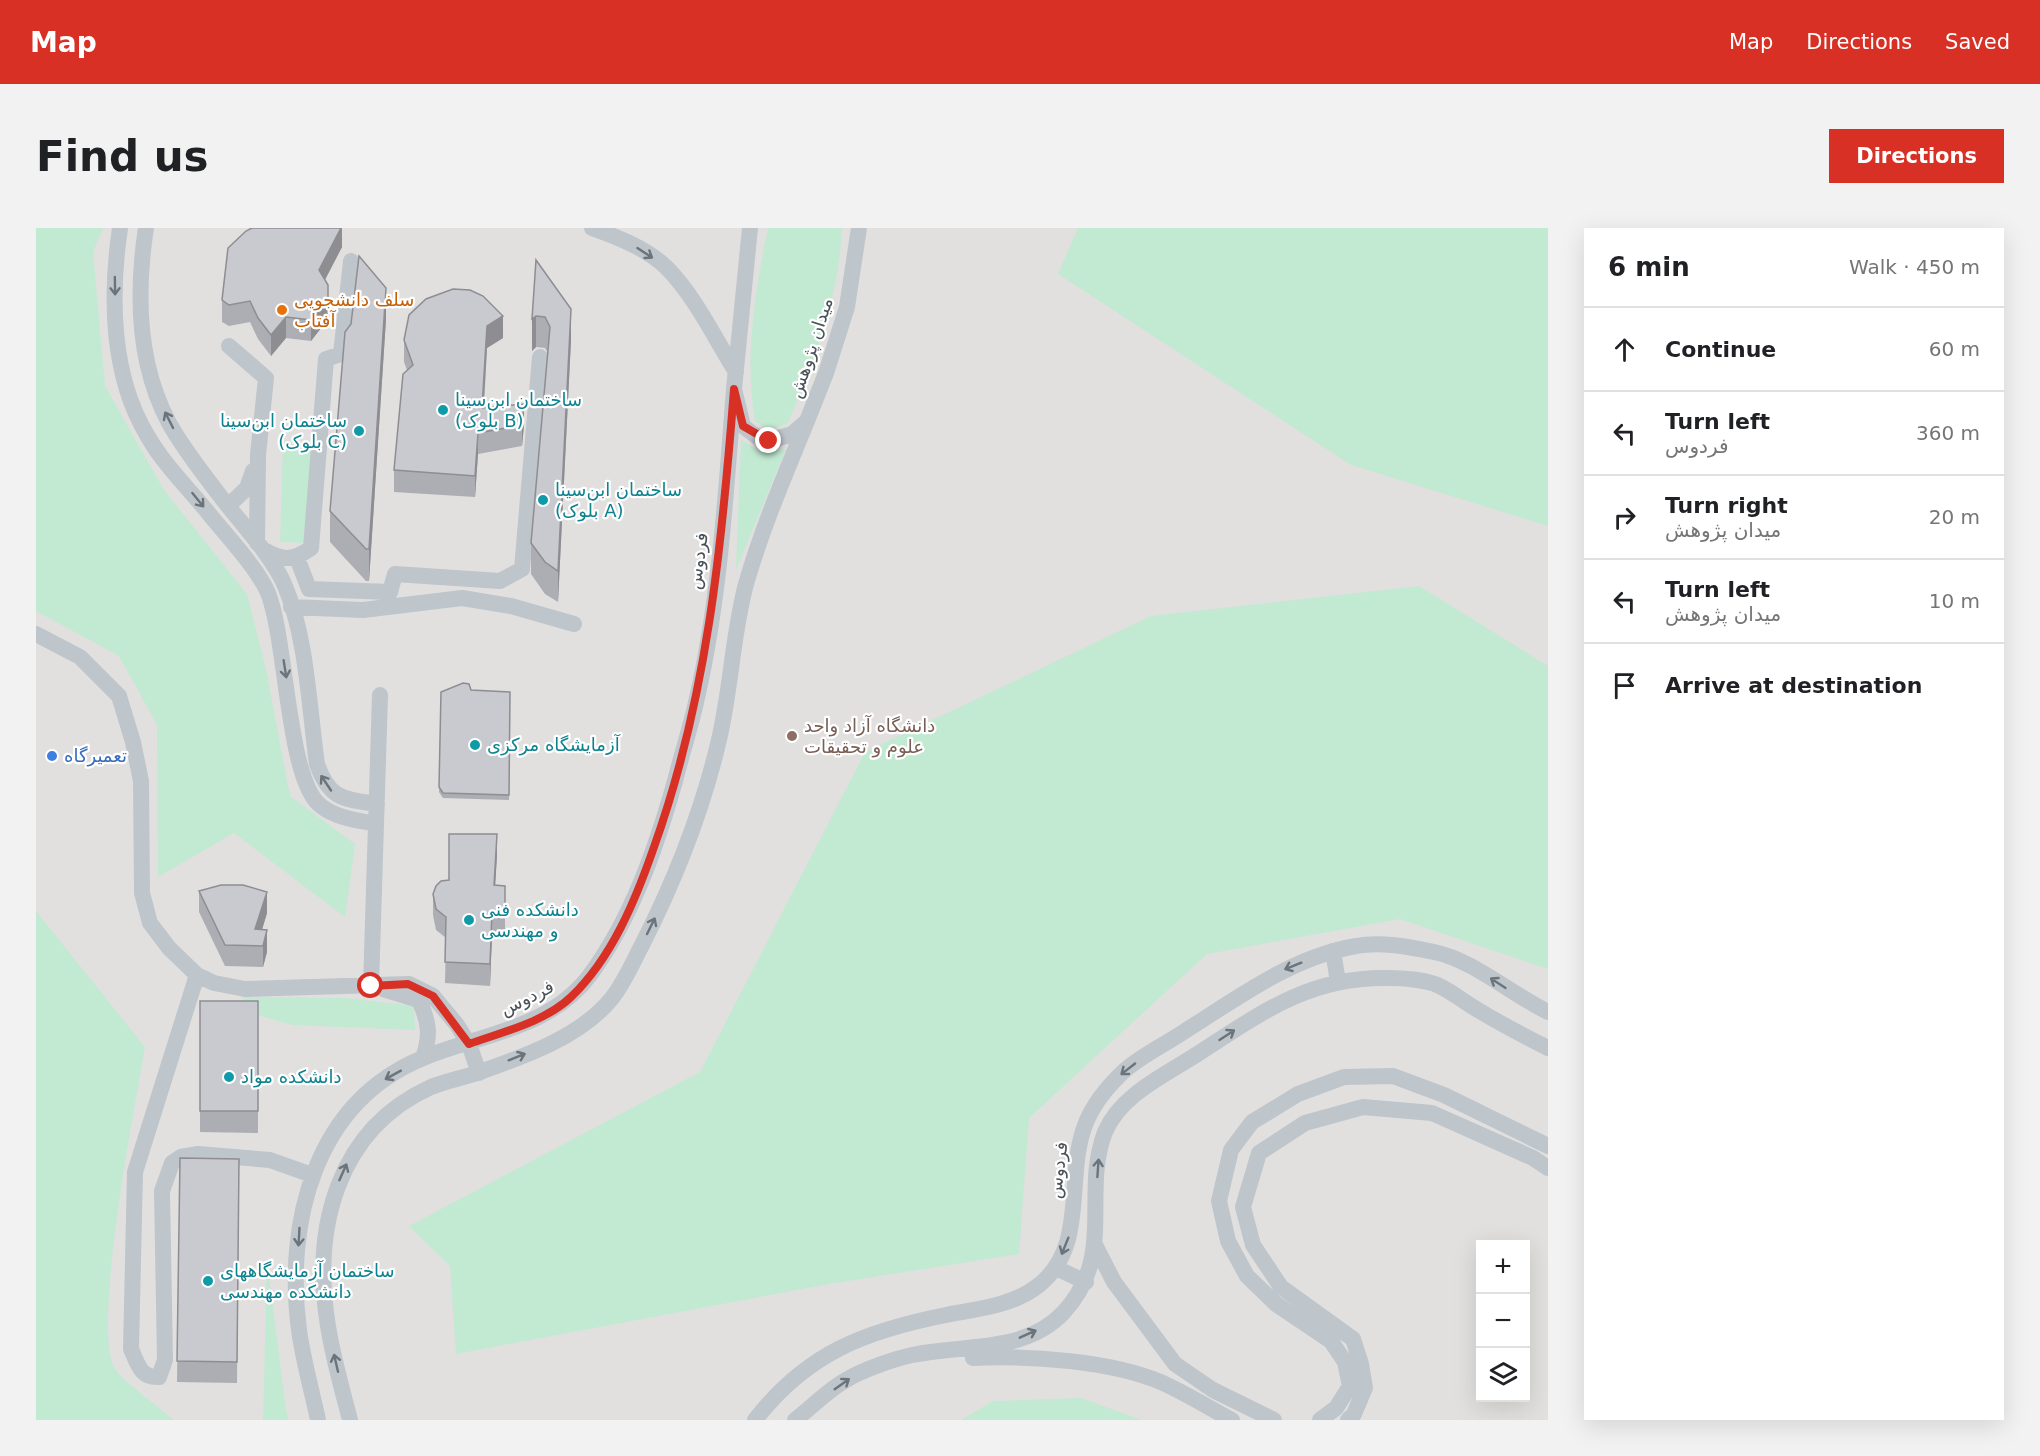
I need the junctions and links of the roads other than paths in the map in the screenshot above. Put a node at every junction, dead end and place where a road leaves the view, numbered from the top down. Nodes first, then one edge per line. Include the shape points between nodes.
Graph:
1 (120, 228) edge
2 (146, 228) edge
3 (592, 228) edge
4 (750, 228) edge
5 (859, 228) edge
6 (351, 261) dead end
7 (229, 346) dead end
8 (540, 357) dead end
9 (736, 372) junction
10 (734, 389) junction
11 (807, 421) junction
12 (258, 456) junction
13 (196, 463) junction
14 (178, 476) junction
15 (228, 506) junction
16 (258, 546) junction
17 (297, 558) junction
18 (394, 599) junction
19 (291, 607) junction
20 (574, 624) dead end
21 (36, 634) edge
22 (380, 695) dead end
23 (377, 804) junction
24 (376, 825) junction
25 (1334, 951) junction
26 (197, 975) junction
27 (1338, 982) junction
28 (371, 986) junction
29 (1548, 1012) edge
30 (469, 1044) junction
31 (1548, 1048) edge
32 (423, 1058) junction
33 (479, 1073) junction
34 (1548, 1146) edge
35 (1548, 1168) edge
36 (312, 1174) junction
37 (1095, 1245) junction
38 (1056, 1268) junction
39 (1086, 1282) junction
40 (888, 1364) junction
41 (318, 1420) edge
42 (350, 1420) edge
43 (756, 1420) edge
44 (795, 1420) edge
45 (1232, 1420) edge
46 (1274, 1420) edge
47 (1320, 1420) edge
48 (1348, 1420) edge

1 -> 14 lane via 114,268 115,327 125,383 146,435
13 -> 2 lane via 169,422 150,375 141,325 140,269
3 -> 9 lane via 625,240 665,266
4 - 9 lane, میدان پژوهش
5 - 11 lane, میدان پژوهش via 847,307
6 - 17 lane via 341,354 326,359 311,548
7 - 12 lane via 266,378
8 - 18 lane via 522,569 500,581 395,574
9 - 10 lane, میدان پژوهش
10 - 11 lane, میدان پژوهش via 743,426 756,436 769,441 780,439
10 - 30 lane, فردوس via 724,517 698,698 666,814 643,879 618,932 571,998 551,1012
33 -> 11 lane via 548,1045 583,1024 612,998 640,948 696,824 718,742 746,586 766,523
12 - 15 lane via 247,488
12 - 16 lane
13 - 14 lane
13 - 15 lane
14 -> 24 lane via 268,592 280,637 307,791 334,814
15 - 16 lane
16 - 17 lane via 280,560
16 - 19 lane via 285,584
17 - 18 lane via 309,589
18 - 19 lane via 363,610
18 - 20 lane via 462,598 511,606
23 -> 19 lane via 342,799 323,783 316,764
21 - 26 lane via 80,657 118,696 141,781 142,893 150,922 169,948
22 - 23 lane
23 - 24 lane
24 - 28 lane
25 - 27 lane
29 -> 25 lane, فردوس via 1437,952 1385,945 1359,945
25 -> 38 lane, فردوس via 1288,967 1259,984 1126,1069 1102,1094 1085,1124 1077,1154 1073,1227
26 - 28 lane via 245,989
26 - 36 lane via 135,1172 132,1348 142,1373 150,1378 159,1377 165,1360 162,1191 172,1163 198,1154 270,1160
27 - 31 lane via 1405,978 1435,984
37 -> 27 lane via 1099,1158 1106,1131 1119,1110 1139,1092 1273,1006 1300,992
28 - 30 lane via 408,984 433,996
28 - 32 lane via 419,1000 426,1015 429,1039
30 - 32 lane, فردوس
30 - 33 lane
32 -> 36 lane, فردوس via 377,1083 349,1111
42 -> 33 lane via 327,1325 327,1230 334,1194 366,1133 431,1087
34 - 47 lane via 1444,1095 1393,1076 1344,1077 1298,1094 1252,1122 1231,1150 1219,1201 1228,1241 1247,1276 1276,1304 1331,1341 1345,1362 1350,1386 1336,1408
35 - 48 lane via 1432,1113 1363,1107 1305,1123 1258,1153 1243,1207 1253,1245 1281,1287 1353,1339 1365,1388
36 -> 41 lane, فردوس via 299,1226 297,1284 299,1330
37 - 39 lane
37 - 46 lane via 1114,1282 1175,1364 1213,1390
38 - 39 lane
38 - 43 lane, فردوس via 1038,1286 1013,1300 904,1324 838,1347 800,1373
40 -> 39 lane via 911,1355 992,1346 1029,1336 1062,1314
44 -> 40 lane via 846,1380
40 - 45 lane via 993,1357 1099,1364 1161,1382

